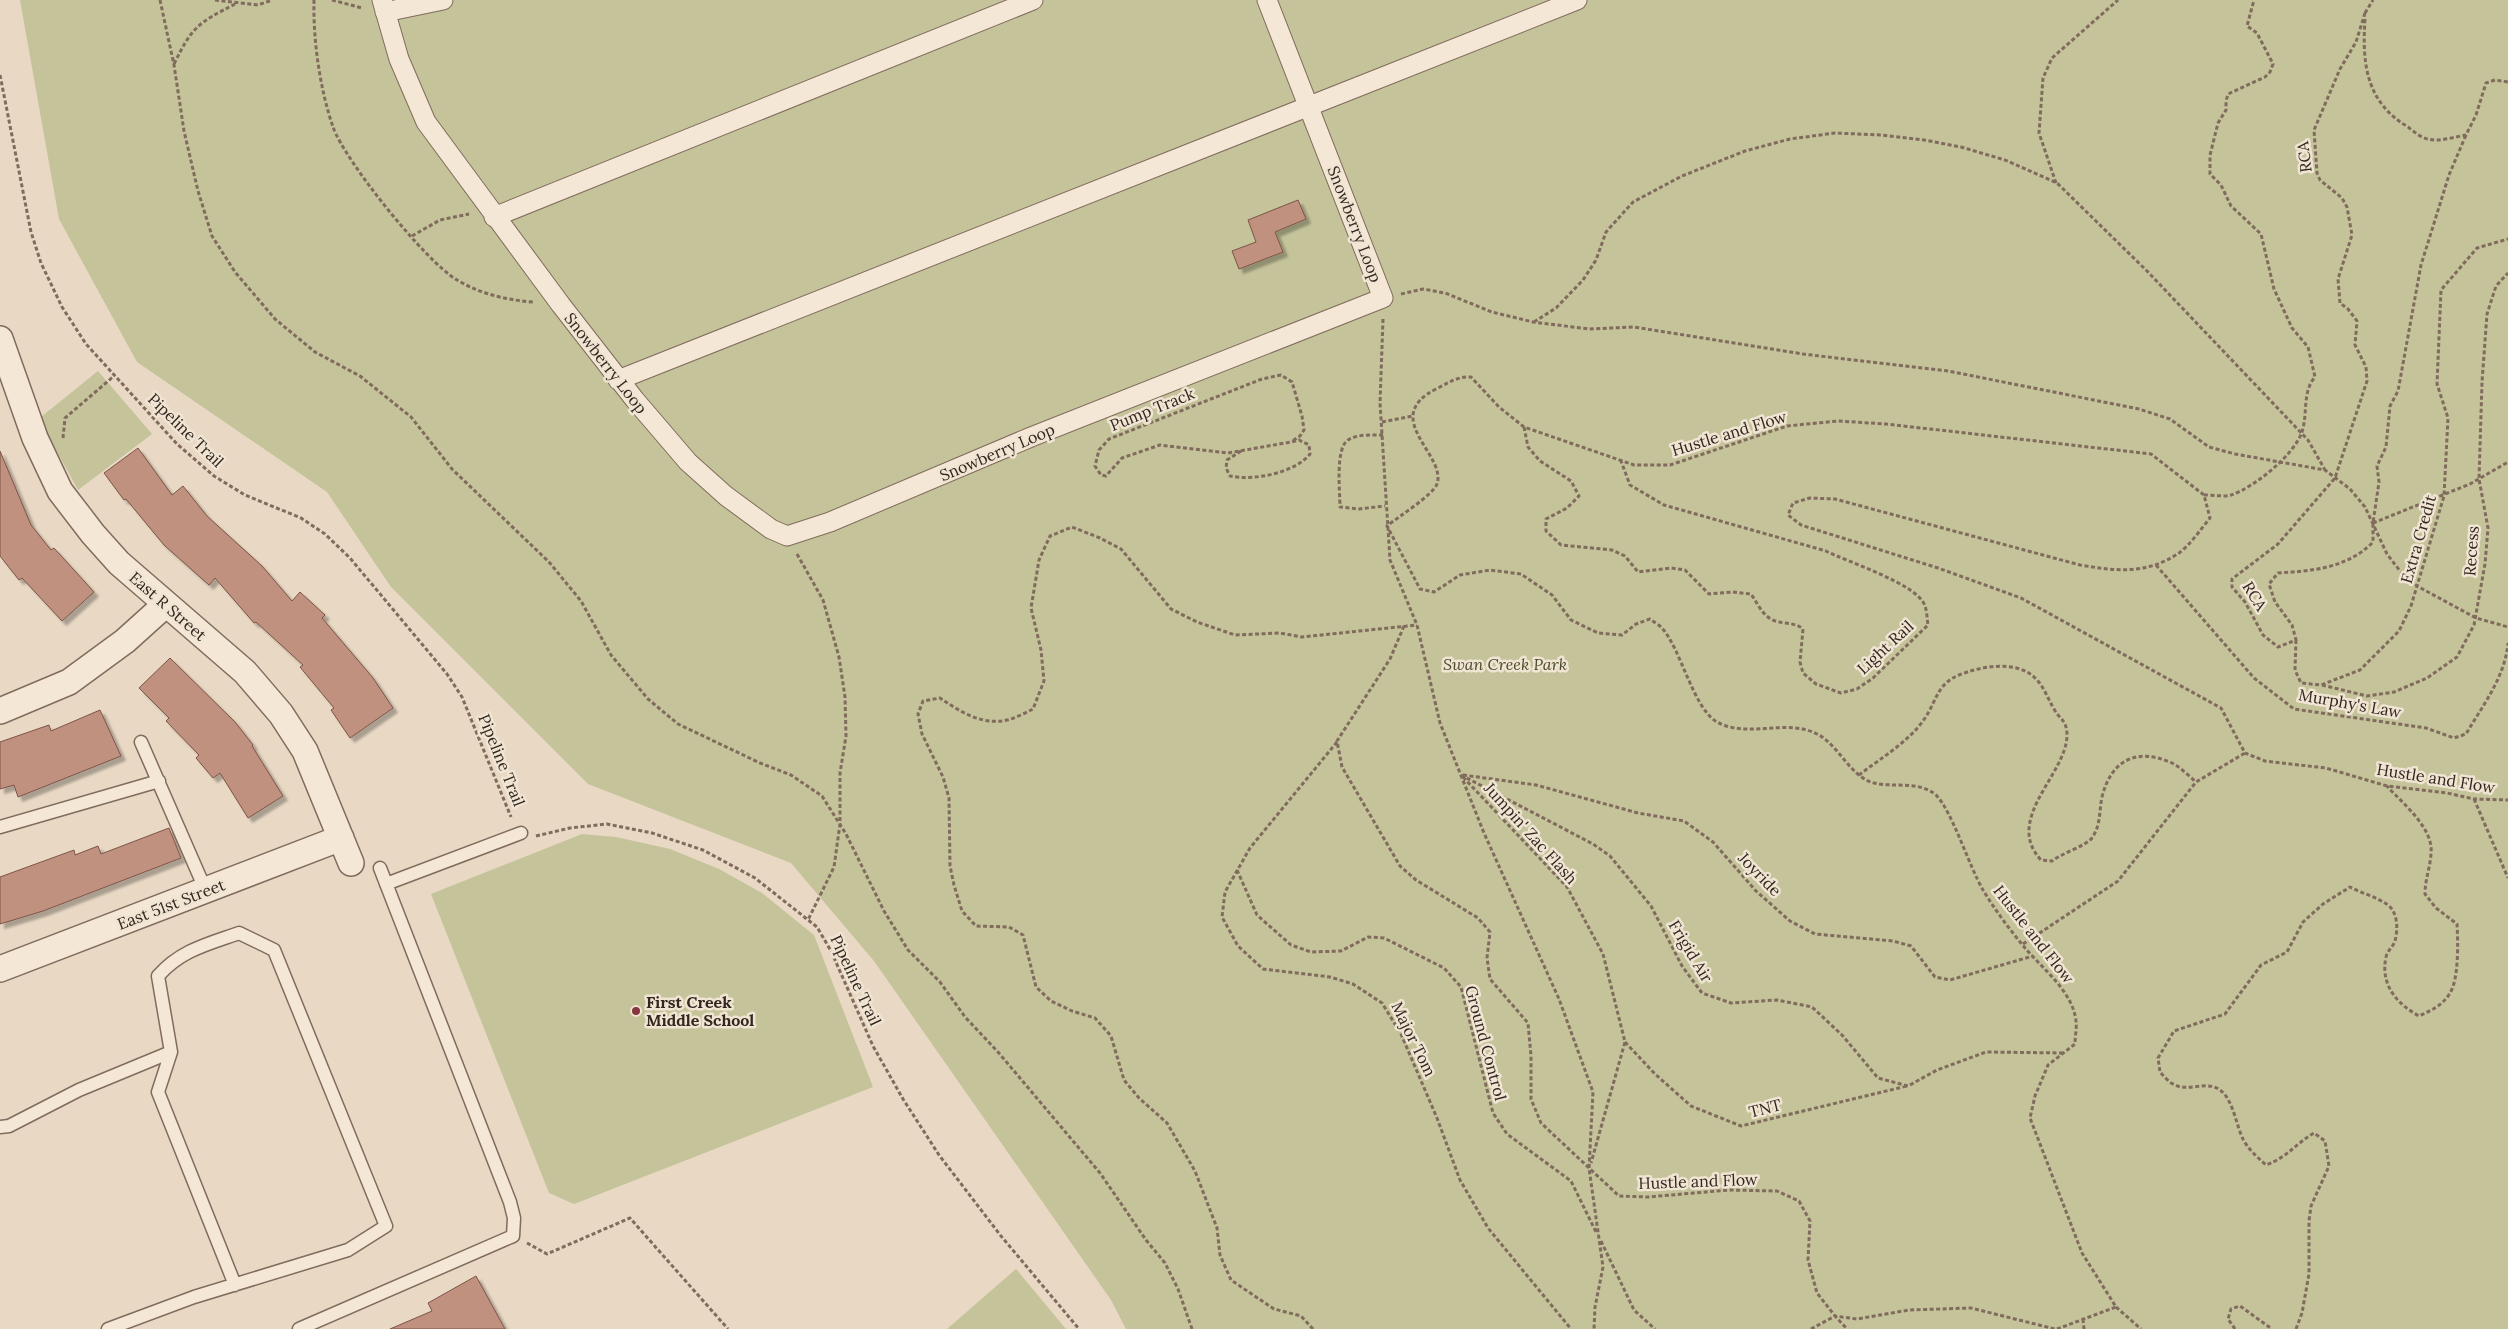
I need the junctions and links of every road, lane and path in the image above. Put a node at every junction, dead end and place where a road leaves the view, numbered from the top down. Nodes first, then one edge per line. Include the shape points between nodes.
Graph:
1 (160, 0) edge
2 (214, 0) edge
3 (272, 0) edge
4 (314, 0) edge
5 (332, 0) edge
6 (444, 0) edge
7 (1033, 0) edge
8 (1267, 0) edge
9 (1577, 0) edge
10 (2118, 0) edge
11 (2254, 0) edge
12 (2373, 0) edge
13 (235, 4) junction
14 (384, 6) edge
15 (2365, 13) junction
16 (174, 65) junction
17 (0, 75) edge
18 (2508, 82) edge
19 (1309, 106) junction
20 (2466, 135) junction
21 (2057, 184) junction
22 (494, 217) junction
23 (412, 236) junction
24 (2508, 239) edge
25 (2508, 272) edge
26 (1383, 298) junction
27 (561, 305) junction
28 (1533, 322) junction
29 (0, 339) edge
30 (114, 376) junction
31 (618, 380) junction
32 (1413, 416) junction
33 (1382, 422) junction
34 (1524, 427) junction
35 (2302, 432) junction
36 (1383, 435) junction
37 (1291, 442) junction
38 (65, 445) dead end
39 (1241, 451) junction
40 (1621, 461) junction
41 (2281, 462) junction
42 (2508, 462) edge
43 (2325, 470) junction
44 (2335, 478) junction
45 (2479, 479) junction
46 (2204, 495) junction
47 (2444, 496) junction
48 (1385, 506) junction
49 (2373, 523) junction
50 (1388, 526) junction
51 (787, 536) junction
52 (2156, 565) junction
53 (2418, 586) junction
54 (165, 605) junction
55 (2476, 618) junction
56 (1417, 625) junction
57 (1404, 626) junction
58 (2508, 627) edge
59 (2296, 640) junction
60 (2508, 643) edge
61 (2321, 685) junction
62 (0, 710) edge
63 (1337, 741) junction
64 (141, 742) dead end
65 (2244, 753) junction
66 (1460, 774) junction
67 (1859, 775) junction
68 (160, 782) junction
69 (2196, 782) junction
70 (2387, 786) junction
71 (2474, 799) junction
72 (2508, 800) edge
73 (840, 824) junction
74 (0, 827) edge
75 (521, 833) junction
76 (341, 838) junction
77 (351, 863) dead end
78 (380, 868) dead end
79 (1237, 870) junction
80 (2508, 878) edge
81 (386, 884) junction
82 (206, 891) junction
83 (808, 920) junction
84 (2023, 944) junction
85 (2033, 956) junction
86 (0, 969) edge
87 (1625, 1042) junction
88 (171, 1052) junction
89 (2063, 1053) junction
90 (1908, 1086) junction
91 (0, 1127) edge
92 (1589, 1168) junction
93 (513, 1236) junction
94 (1599, 1237) junction
95 (235, 1285) junction
96 (2116, 1306) junction
97 (1835, 1316) junction
98 (2083, 1319) junction
99 (108, 1329) edge
100 (299, 1329) edge
101 (728, 1329) edge
102 (1079, 1329) edge
103 (1192, 1329) edge
104 (1313, 1329) edge
105 (1571, 1329) edge
106 (1594, 1329) edge
107 (1655, 1329) edge
108 (1811, 1329) edge
109 (1847, 1329) edge
110 (2056, 1329) edge
111 (2084, 1329) edge
112 (2141, 1329) edge
113 (2235, 1329) edge
114 (2272, 1329) edge
115 (2296, 1329) edge

1 - 16 path
2 - 13 path
3 - 13 path via 258,5
4 - 23 path via 318,53 334,129 349,157
5 - 14 path
6 - 14 street
7 - 22 street
8 - 19 street, Snowberry Loop
9 - 19 street
10 - 21 path via 2052,58 2043,78 2039,133
11 - 35 path via 2248,26 2257,33 2273,64 2265,77 2228,94 2226,110 2218,124 2209,164 2210,174 2221,185 2231,206 2261,234 2274,289 2292,328 2308,347 2314,377 2308,385
12 - 15 path
13 - 16 path via 195,28 186,38
14 - 22 street, Snowberry Loop via 399,59 426,122
15 - 20 path via 2362,52 2369,82 2380,103 2401,123 2427,139
15 - 44 path, RCA via 2356,42 2340,69 2314,130 2320,180 2342,198 2347,207 2352,235 2338,286 2340,303 2357,321 2355,345 2366,368 2367,381
16 - 73 path via 184,131 212,236 235,272 275,319 315,352 360,376 411,417 452,469 549,562 581,601 611,655 648,700 678,724 791,775 822,796
17 - 30 path, Pipeline Trail via 31,232 41,263 62,307 86,344
18 - 20 path via 2495,80 2486,83
19 - 26 street, Snowberry Loop
19 - 31 street
20 - 49 path, RCA via 2449,175 2421,265 2398,391 2390,406 2386,447 2377,466
21 - 28 path via 2005,160 1924,140 1835,133 1790,139 1725,158 1633,202 1606,232 1596,260 1584,280 1556,308
21 - 35 path via 2147,271
22 - 23 path via 477,213 461,215 440,220
22 - 27 street, Snowberry Loop
23 - 27 path via 438,267 473,288 503,300
24 - 47 path, Extra Credit via 2476,248 2441,290 2437,384 2448,418
25 - 45 path, Recess via 2496,286 2487,314
26 - 28 path via 1423,289
26 - 33 path
26 - 51 street, Snowberry Loop via 1032,437 830,522
27 - 31 street, Snowberry Loop
28 - 41 path via 1589,329 1634,327 1803,354 1974,375 2139,409 2170,419 2210,447
29 - 54 street, East R Street via 35,438 60,491 100,542
30 - 38 path via 65,418
30 - 75 path, Pipeline Trail via 177,444 214,476 245,495 301,518 325,534 350,558 447,674 462,697 514,824
31 - 51 street, Snowberry Loop via 688,462 726,496 771,529
32 - 33 path
32 - 34 path, Hustle and Flow via 1424,395 1456,378 1472,377 1499,408
32 - 50 path via 1420,439 1437,467 1438,482 1433,492
33 - 36 path
34 - 40 path, Hustle and Flow
34 - 40 path, Light Rail via 1528,447 1540,461 1571,481 1578,496 1566,508 1546,519 1546,530 1561,545 1612,550 1625,556 1638,572 1670,568 1685,570 1709,594 1751,594 1768,617 1778,622 1796,623 1802,629 1800,662 1803,673 1816,684 1841,693 1857,689 1873,678 1928,625 1925,604 1901,583 1826,551 1664,505 1630,485
35 - 41 path via 2297,444
35 - 43 path
36 - 48 path
36 - 48 path via 1365,435 1348,440 1341,449 1340,507
37 - 39 path, Pump Track
37 - 39 path via 1299,440 1309,445 1310,454 1304,462 1258,478 1230,476 1227,460
37 - 39 path, Pump Track via 1304,430 1302,416 1292,382 1281,375 1262,379 1109,439 1099,450 1095,466 1101,475 1106,476 1122,458 1160,444 1228,453
40 - 46 path, Hustle and Flow via 1634,465 1670,465 1787,426 1838,421 2151,454
41 - 43 path
41 - 46 path via 2230,496
42 - 45 path
43 - 44 path
44 - 49 path via 2365,506
44 - 59 path, RCA via 2278,544 2232,579 2232,587 2245,602 2263,634 2278,647
45 - 47 path
45 - 55 path, Recess via 2488,528
46 - 52 path via 2210,518 2180,553
47 - 49 path
47 - 53 path, Extra Credit
48 - 50 path
49 - 53 path via 2387,554
49 - 59 path, RCA via 2373,542 2361,555 2331,567 2278,573 2269,584 2275,602 2292,625
50 - 56 path via 1390,560
50 - 67 path, Hustle and Flow via 1420,589 1434,592 1460,575 1490,570 1521,574 1552,595 1571,620 1598,634 1622,635 1636,624 1650,619 1663,629 1702,705 1716,722 1737,729 1800,729 1817,733 1833,745
51 - 73 path via 823,600 838,657 845,697 846,736 840,774
52 - 60 path, Murphy's Law via 2254,678 2294,709 2426,728 2454,738 2466,734 2494,687 2506,659
52 - 65 path via 2122,572 2080,565 1835,499 1810,498 1793,503 1788,516 1801,524 2022,598 2221,708
53 - 55 path
53 - 61 path, Extra Credit via 2399,631 2360,670
54 - 62 street via 118,647 69,682
54 - 76 street, East R Street via 245,672 281,714 305,751
55 - 58 path
55 - 61 path, Recess via 2458,656 2427,678 2394,692 2366,696
56 - 57 path
56 - 66 path via 1440,723
57 - 63 path via 1390,659
57 - 104 path via 1302,637 1280,633 1235,635 1171,609 1121,549 1072,527 1050,536 1039,560 1031,608 1044,681 1033,709 1006,721 980,720 940,698 924,701 918,714 922,734 949,798 950,866 962,911 976,926 1009,927 1023,935 1036,986 1051,1001 1095,1018 1111,1036 1124,1080 1167,1123 1195,1171 1216,1228 1220,1255 1231,1280 1274,1309 1301,1316
59 - 61 path via 2295,670 2301,683
63 - 79 path, Major Tom via 1250,848
63 - 92 path, Hustle and Flow via 1342,767 1400,866 1416,880 1478,918 1490,932 1487,958 1490,979 1528,1023 1532,1056 1531,1099 1541,1123
64 - 68 lane
65 - 69 path
65 - 70 path, Hustle and Flow via 2265,761 2326,768
66 - 85 path, Joyride via 1536,785 1638,813 1684,821 1714,842 1756,891 1790,921 1815,934 1893,941 1912,946 1935,977 1950,980
66 - 87 path, Jumpin' Zac Flash via 1567,887 1603,954
66 - 90 path, Frigid Air via 1610,856 1651,906 1682,966 1702,993 1731,1002 1777,1000 1812,1008 1842,1034 1878,1078
66 - 92 path via 1559,999 1593,1092
67 - 69 path via 1925,719 1947,680 1968,671 1998,666 2021,669 2036,678 2055,711 2065,721 2067,736 2061,756 2033,808 2032,850 2041,860 2052,860 2091,840 2099,824 2102,797 2111,774 2121,762 2134,757 2152,757 2173,764
67 - 84 path, Hustle and Flow via 1873,783 1918,787 1935,795 1945,808 1984,891
68 - 74 lane
68 - 82 lane
69 - 84 path via 2118,881
70 - 71 path, Hustle and Flow
70 - 115 path via 2427,832 2432,853 2425,894 2436,908 2457,924 2456,964 2451,992 2436,1008 2419,1016 2404,1007 2391,992 2385,974 2386,956 2395,942 2397,920 2389,906 2350,887 2302,922 2287,952 2261,965 2225,1014 2174,1031 2158,1058 2160,1072 2174,1085 2189,1088 2207,1085 2220,1090 2232,1108 2243,1138 2253,1154 2266,1165 2282,1159 2314,1133 2325,1141 2329,1166 2311,1206 2309,1274
71 - 72 path, Hustle and Flow
71 - 80 path
73 - 83 path via 834,868
73 - 103 path via 884,911 908,950 940,982 965,1017 1100,1174 1165,1263
75 - 81 lane
75 - 83 path, Pipeline Trail via 535,836 607,824 652,833 703,850 755,878
76 - 77 street, East R Street
76 - 82 street, East 51st Street
78 - 81 lane
79 - 94 path, Ground Control via 1257,915 1292,945 1311,952 1341,951 1368,937 1384,938 1444,968 1461,987 1492,1113 1507,1134 1571,1181
79 - 105 path, Major Tom via 1225,892 1222,917 1238,946 1262,969 1330,977 1353,984 1382,1003 1400,1034 1465,1188 1488,1228
81 - 93 lane via 510,1202 514,1218
82 - 86 street, East 51st Street
83 - 102 path, Pipeline Trail via 817,927 831,951 873,1046 939,1155
84 - 85 path, Hustle and Flow
85 - 89 path, Hustle and Flow via 2062,988 2076,1020 2075,1044
87 - 90 path, TNT via 1691,1106 1741,1126
87 - 92 path, Jumpin' Zac Flash
88 - 91 lane via 79,1090 9,1126
88 - 95 lane via 158,1092
88 - 95 lane via 158,976 170,962 193,949 240,933 274,950 386,1226 348,1250
89 - 90 path via 1986,1052 1937,1070
89 - 96 path, Hustle and Flow via 2048,1065 2030,1118 2082,1253
92 - 94 path
92 - 97 path, Hustle and Flow via 1619,1196 1648,1197 1729,1190 1777,1191 1799,1201 1810,1221 1808,1260 1817,1293
93 - 100 lane
93 - 101 path via 547,1254 630,1218
94 - 106 path via 1603,1267
94 - 107 path, Ground Control via 1634,1310
95 - 99 lane
96 - 98 path
96 - 112 path
97 - 108 path
97 - 109 path, Hustle and Flow
97 - 110 path via 1857,1319 1909,1310 1971,1308
98 - 110 path
98 - 111 path
113 - 114 path via 2228,1319 2232,1309 2240,1306

